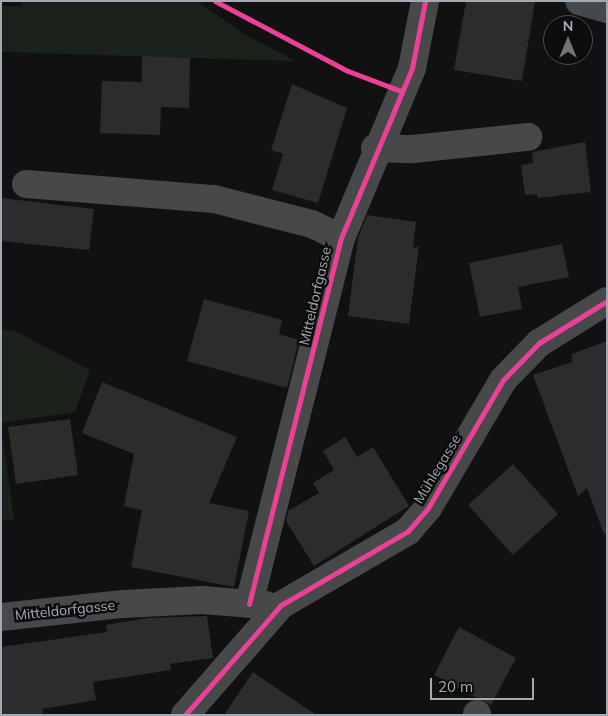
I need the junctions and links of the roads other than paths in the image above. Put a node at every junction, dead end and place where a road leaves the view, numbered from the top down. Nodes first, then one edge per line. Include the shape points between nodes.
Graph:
1 (425, 1) edge
2 (579, 1) edge
3 (607, 8) edge
4 (528, 138) dead end
5 (375, 148) junction
6 (26, 184) dead end
7 (341, 238) junction
8 (607, 301) edge
9 (249, 604) junction
10 (281, 605) junction
11 (1, 617) edge
12 (185, 715) edge

1 - 5 street, Mitteldorfgasse via 412,68
2 - 3 street
4 - 5 street via 413,149
5 - 7 street, Mitteldorfgasse
6 - 7 street via 214,199 312,224
7 - 9 street, Mitteldorfgasse
8 - 10 street, Mühlegasse via 539,344 503,380 428,508 408,531
9 - 10 street, Mitteldorfgasse
9 - 11 street, Mitteldorfgasse via 202,600 73,606
10 - 12 street, Mühlegasse

